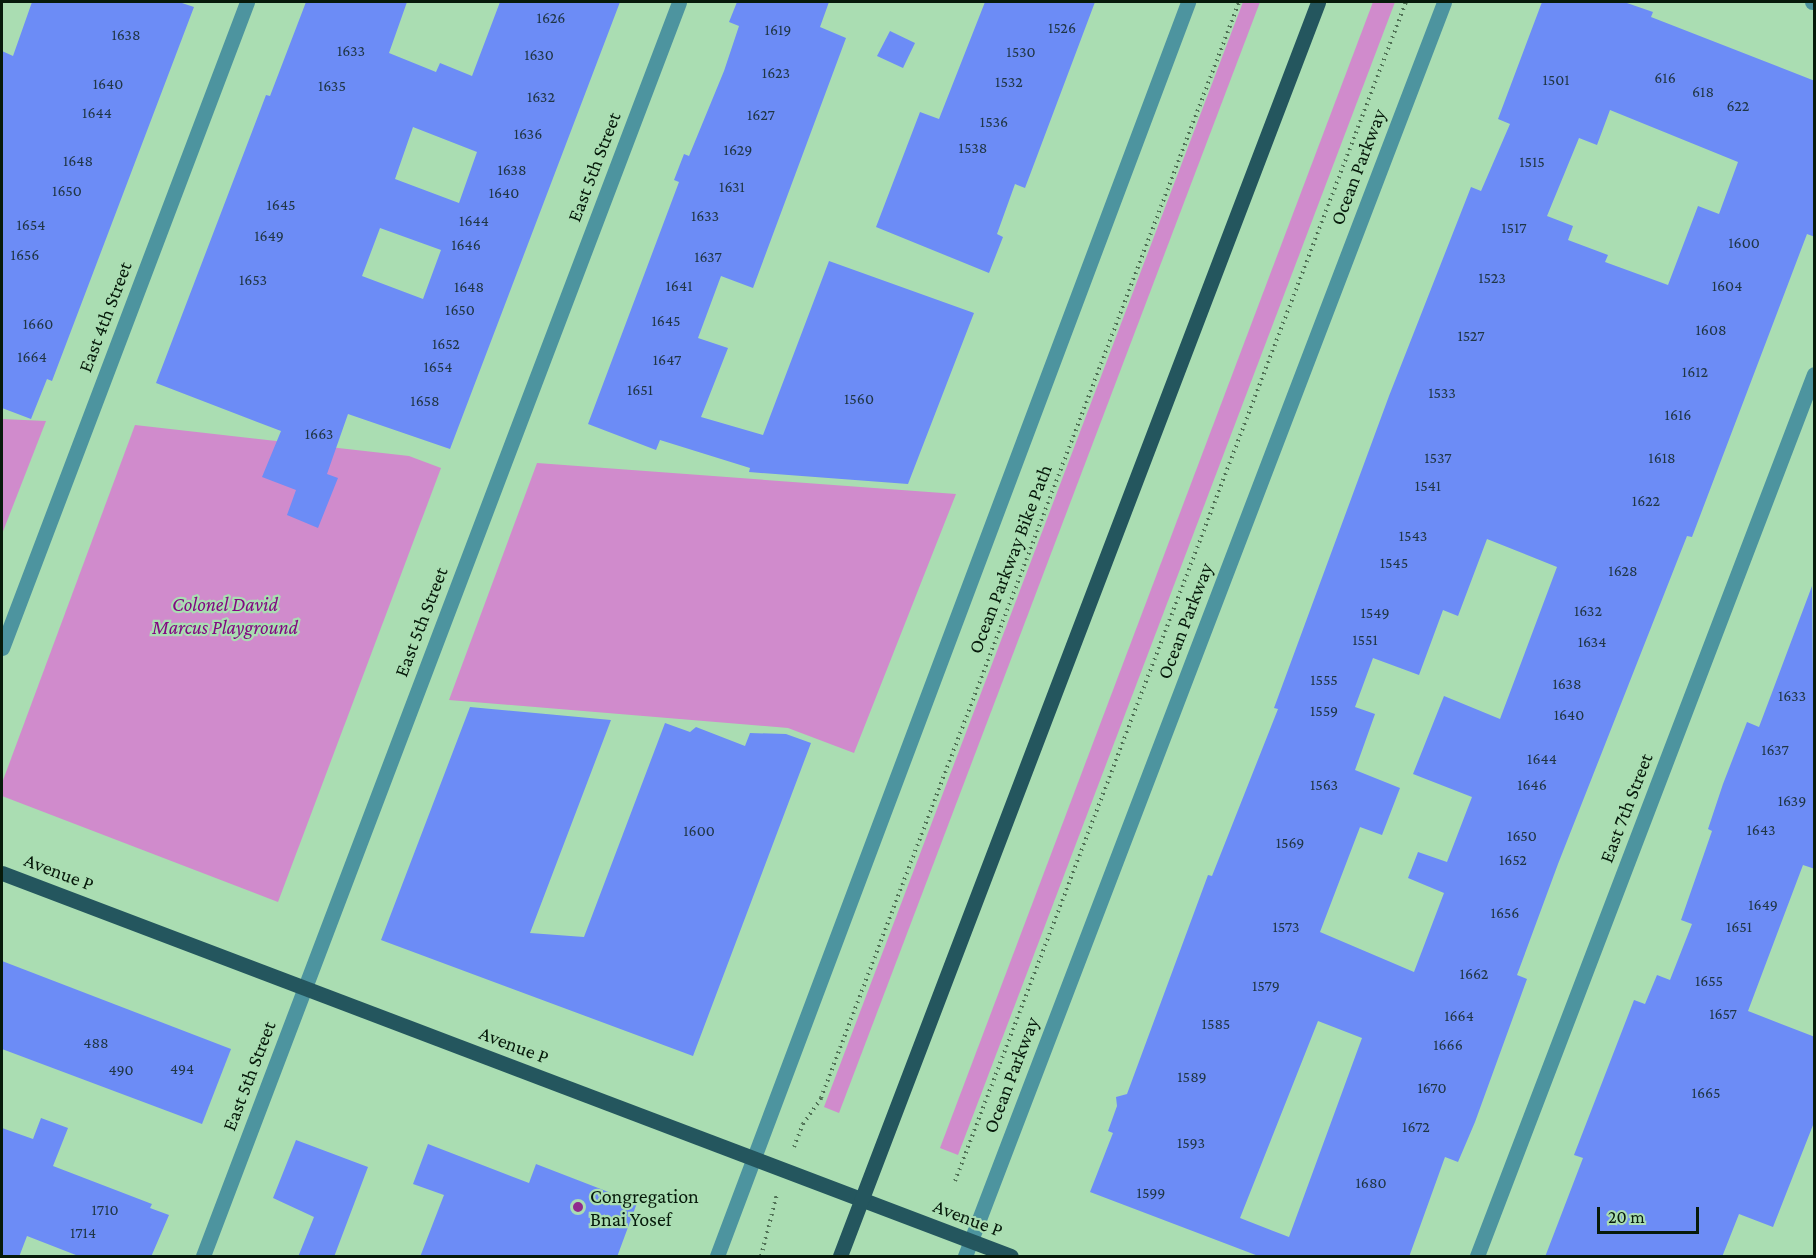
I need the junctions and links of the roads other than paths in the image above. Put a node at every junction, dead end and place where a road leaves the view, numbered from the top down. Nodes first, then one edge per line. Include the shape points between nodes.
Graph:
1 (247, 2) edge
2 (679, 2) edge
3 (1188, 2) edge
4 (1317, 2) edge
5 (1444, 2) edge
6 (1815, 374) edge
7 (2, 648) edge
8 (2, 873) edge
9 (305, 988) junction
10 (753, 1158) junction
11 (862, 1200) junction
12 (971, 1241) junction
13 (203, 1257) edge
14 (717, 1257) edge
15 (840, 1257) edge
16 (965, 1257) edge
17 (1011, 1257) edge
18 (1477, 1257) edge

1 - 7 street, East 4th Street
2 - 9 street, East 5th Street
3 - 10 street
4 - 11 main road
5 - 12 street, Ocean Parkway
6 - 18 street, East 7th Street
8 - 9 main road, Avenue P
9 - 10 main road, Avenue P
9 - 13 street, East 5th Street
10 - 11 main road, Avenue P
10 - 14 street
11 - 12 main road, Avenue P
11 - 15 main road
12 - 16 street, Ocean Parkway
12 - 17 main road, Avenue P

